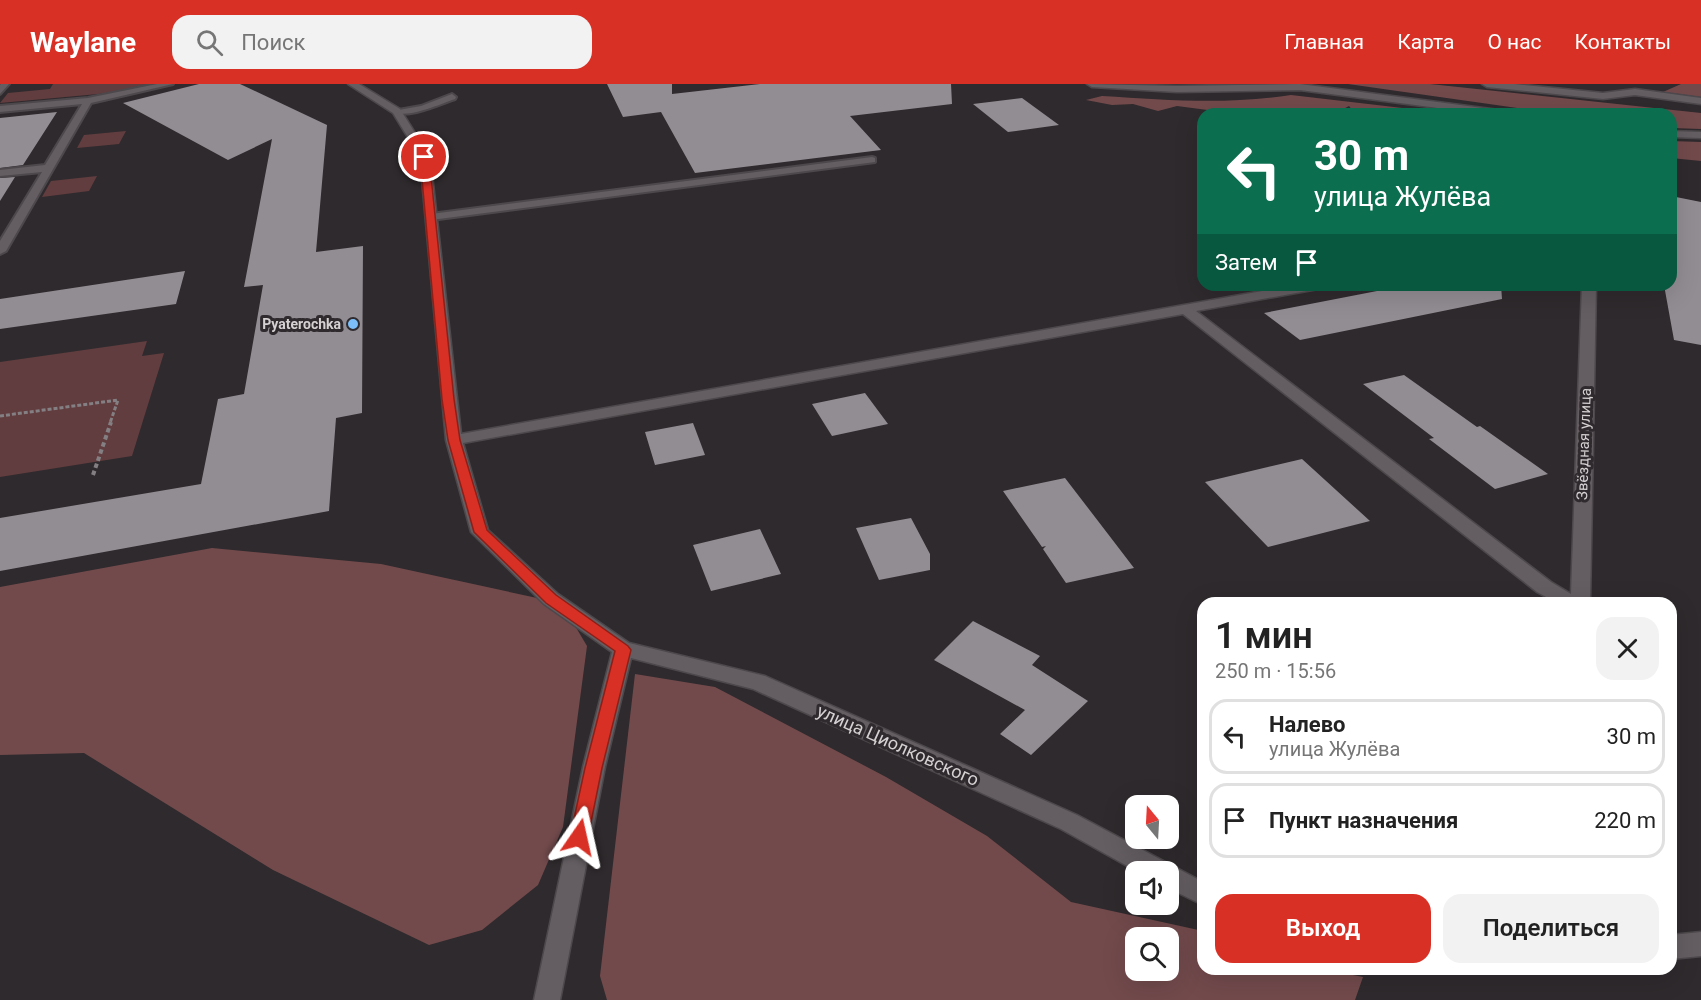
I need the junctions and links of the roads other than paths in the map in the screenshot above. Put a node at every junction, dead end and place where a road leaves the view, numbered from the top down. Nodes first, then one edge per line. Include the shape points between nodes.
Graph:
1 (5, 84) edge
2 (169, 84) edge
3 (353, 84) edge
4 (1092, 84) edge
5 (1487, 84) edge
6 (1567, 84) edge
7 (1646, 84) edge
8 (0, 91) edge
9 (1635, 92) junction
10 (452, 98) dead end
11 (88, 101) junction
12 (1701, 101) edge
13 (1460, 108) edge
14 (0, 110) edge
15 (397, 111) junction
16 (1677, 134) edge
17 (1701, 135) edge
18 (872, 160) dead end
19 (49, 168) junction
20 (0, 173) edge
21 (431, 217) junction
22 (0, 251) edge
23 (1285, 291) edge
24 (1589, 291) edge
25 (1185, 309) junction
26 (454, 440) junction
27 (1562, 597) edge
28 (1580, 597) edge
29 (623, 650) junction
30 (1141, 861) edge
31 (1179, 882) edge
32 (1197, 891) edge
33 (1701, 944) edge
34 (1677, 946) edge
35 (547, 1000) edge

1 - 8 lane
2 - 11 lane
3 - 15 street
4 - 13 street via 1177,89 1300,87
5 - 9 street via 1603,96
6 - 9 street
7 - 9 street
9 - 12 street
10 - 15 lane via 423,108
11 - 14 lane
11 - 19 lane
15 - 21 street via 424,157
16 - 17 street
18 - 21 lane
19 - 20 lane
19 - 22 lane
21 - 26 street
23 - 25 street
24 - 28 street, Звёздная улица
25 - 26 street
25 - 27 street
26 - 29 street via 480,532 551,599
29 - 30 street, улица Циолковского via 758,682 1069,822
29 - 35 street via 594,768
31 - 32 street
33 - 34 street

